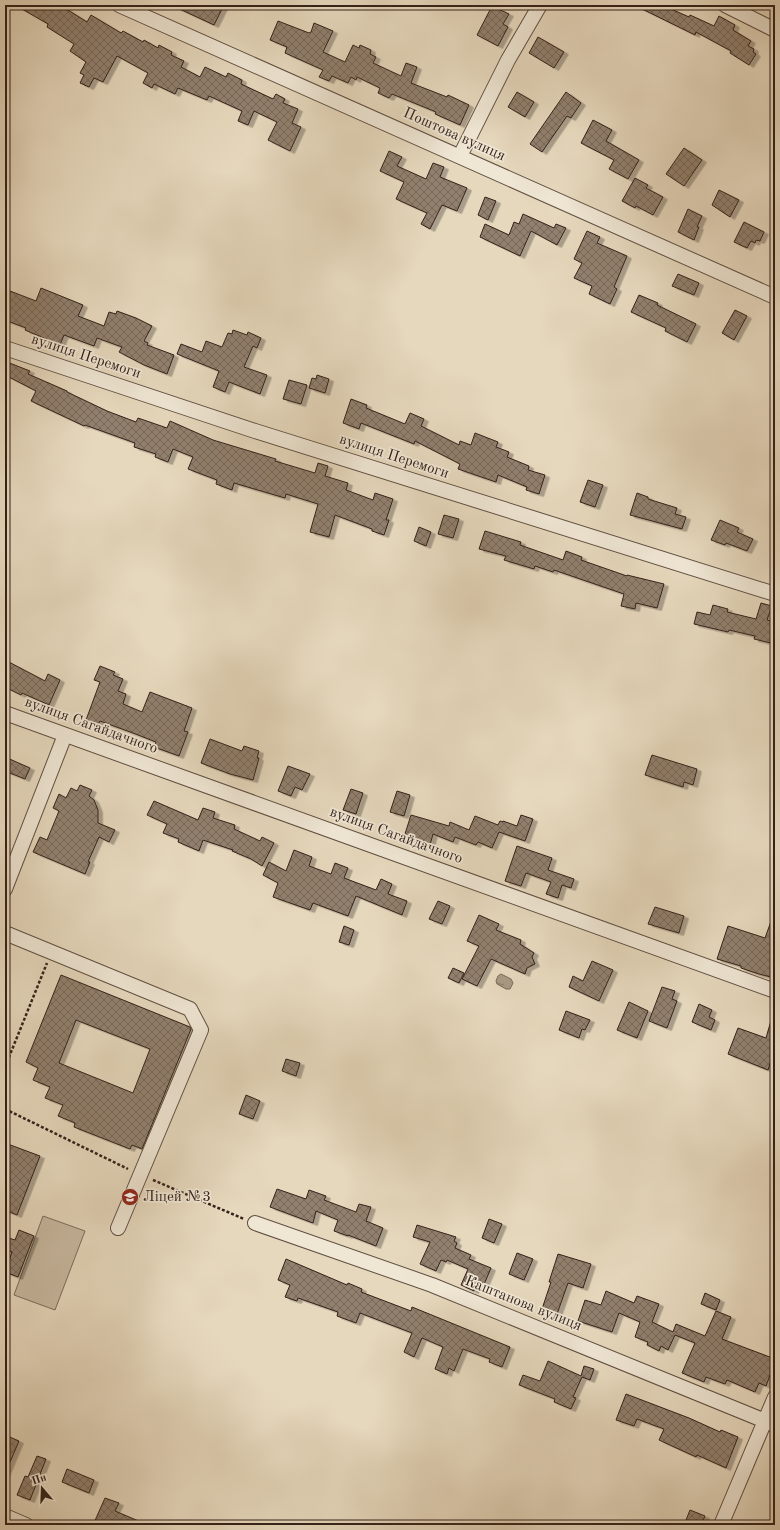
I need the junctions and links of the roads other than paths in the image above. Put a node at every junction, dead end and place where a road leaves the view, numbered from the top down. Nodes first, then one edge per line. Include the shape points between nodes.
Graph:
1 (119, 5) edge
2 (540, 5) edge
3 (725, 5) edge
4 (775, 30) edge
5 (460, 156) junction
6 (775, 298) edge
7 (5, 348) edge
8 (775, 594) edge
9 (5, 713) edge
10 (65, 735) junction
11 (5, 889) edge
12 (5, 933) edge
13 (775, 992) edge
14 (255, 1223) dead end
15 (118, 1228) dead end
16 (775, 1397) edge
17 (770, 1423) edge
18 (5, 1516) edge
19 (26, 1525) edge
20 (721, 1525) edge

1 - 5 street, Поштова вулиця
2 - 5 street via 508,60
3 - 4 street
5 - 6 street, Поштова вулиця
7 - 8 street, вулиця Перемоги via 262,433
9 - 10 street, вулиця Сагайдачного
10 - 11 street
10 - 13 street, вулиця Сагайдачного
12 - 15 street via 190,1009 201,1030
14 - 17 street, Каштанова вулиця via 432,1285
16 - 17 street
17 - 20 street
18 - 19 street

